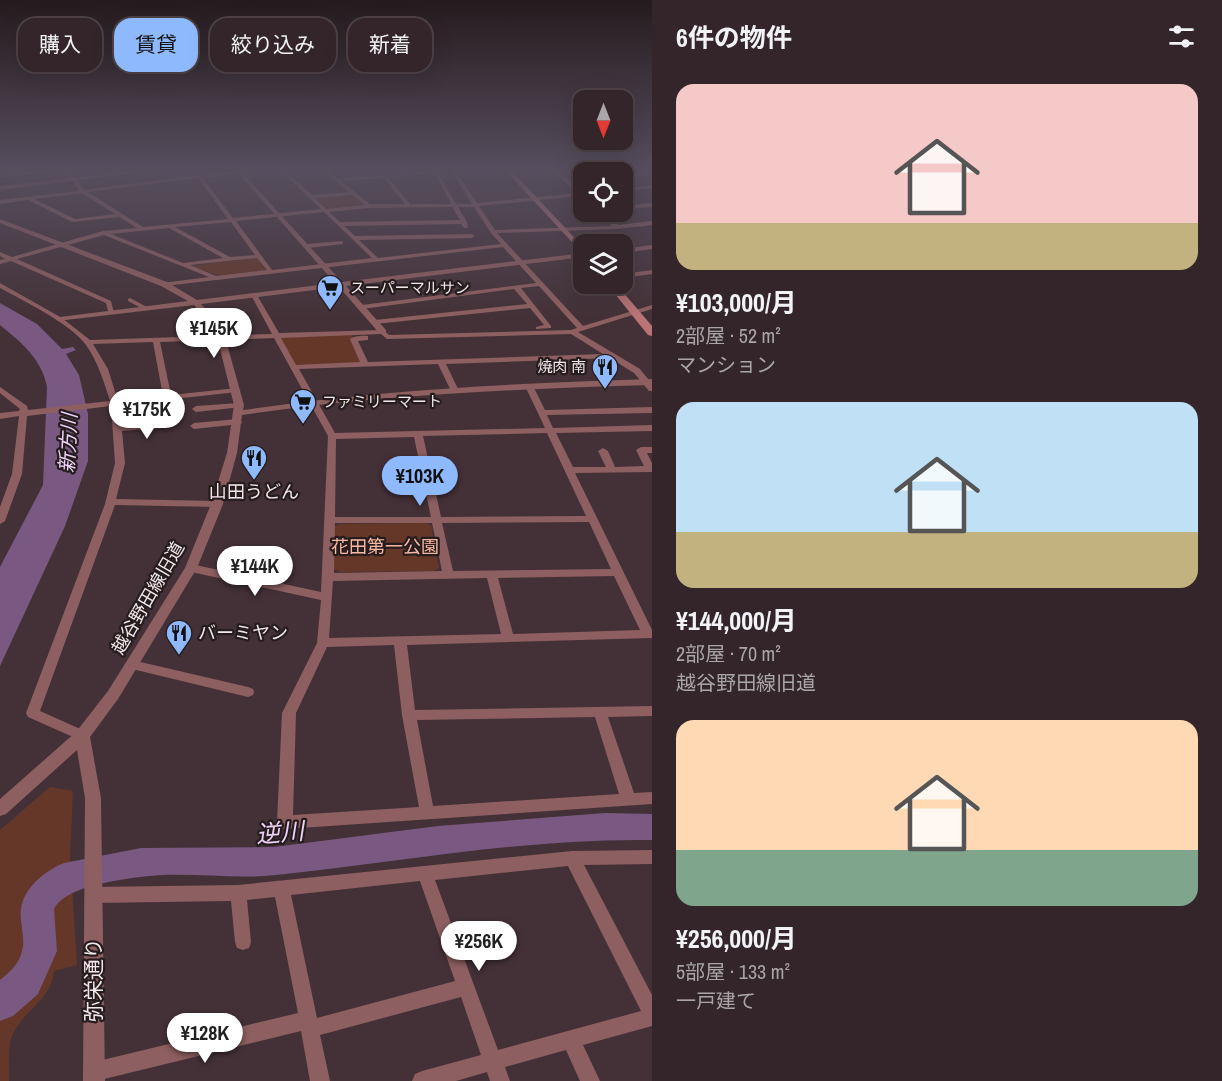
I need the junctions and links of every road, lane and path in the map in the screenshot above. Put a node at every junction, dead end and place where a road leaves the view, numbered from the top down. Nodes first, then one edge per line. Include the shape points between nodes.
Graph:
1 (69, 218) edge
2 (94, 218) edge
3 (126, 218) edge
4 (247, 218) edge
5 (283, 218) edge
6 (334, 218) edge
7 (462, 218) edge
8 (484, 218) edge
9 (551, 218) edge
10 (0, 220) edge
11 (232, 220) junction
12 (464, 222) junction
13 (611, 222) edge
14 (652, 223) edge
15 (340, 224) junction
16 (169, 226) junction
17 (617, 227) junction
18 (142, 228) junction
19 (560, 228) junction
20 (493, 232) junction
21 (103, 233) junction
22 (472, 236) junction
23 (354, 238) junction
24 (573, 242) edge
25 (341, 243) dead end
26 (62, 245) junction
27 (504, 245) junction
28 (308, 246) junction
29 (652, 247) edge
30 (478, 248) junction
31 (633, 249) edge
32 (0, 254) edge
33 (259, 255) junction
34 (573, 256) edge
35 (12, 259) junction
36 (229, 259) junction
37 (377, 260) junction
38 (0, 262) edge
39 (521, 263) junction
40 (184, 264) junction
41 (326, 266) junction
42 (271, 272) junction
43 (652, 272) edge
44 (633, 275) edge
45 (216, 278) junction
46 (164, 284) junction
47 (343, 284) junction
48 (540, 284) junction
49 (0, 285) edge
50 (516, 287) junction
51 (620, 294) edge
52 (254, 295) junction
53 (130, 300) dead end
54 (195, 302) junction
55 (531, 306) junction
56 (362, 307) junction
57 (652, 307) edge
58 (147, 309) junction
59 (111, 313) junction
60 (636, 313) junction
61 (60, 319) junction
62 (375, 322) junction
63 (582, 330) junction
64 (572, 332) junction
65 (652, 333) edge
66 (385, 334) junction
67 (276, 336) junction
68 (221, 337) junction
69 (156, 339) junction
70 (88, 342) junction
71 (608, 356) junction
72 (441, 362) junction
73 (365, 364) junction
74 (294, 367) junction
75 (651, 385) edge
76 (530, 388) junction
77 (0, 389) edge
78 (237, 390) junction
79 (455, 391) junction
80 (167, 397) junction
81 (313, 402) junction
82 (115, 403) junction
83 (196, 409) dead end
84 (652, 410) edge
85 (542, 412) junction
86 (24, 413) junction
87 (239, 413) junction
88 (0, 416) edge
89 (173, 424) dead end
90 (194, 426) dead end
91 (118, 429) junction
92 (652, 429) edge
93 (550, 431) junction
94 (418, 434) junction
95 (332, 436) junction
96 (652, 450) edge
97 (603, 451) dead end
98 (651, 469) edge
99 (569, 470) junction
100 (612, 470) junction
101 (111, 502) junction
102 (217, 504) junction
103 (436, 519) junction
104 (593, 519) junction
105 (328, 520) junction
106 (0, 521) edge
107 (191, 568) junction
108 (618, 572) junction
109 (492, 574) junction
110 (448, 575) junction
111 (328, 578) junction
112 (325, 597) junction
113 (650, 634) edge
114 (508, 637) junction
115 (400, 641) junction
116 (322, 643) junction
117 (132, 665) junction
118 (248, 692) dead end
119 (652, 711) edge
120 (600, 712) junction
121 (409, 715) junction
122 (82, 736) junction
123 (628, 798) junction
124 (652, 798) edge
125 (0, 809) edge
126 (426, 812) junction
127 (652, 857) edge
128 (572, 858) junction
129 (425, 874) junction
130 (93, 887) junction
131 (282, 889) junction
132 (238, 893) junction
133 (243, 942) dead end
134 (466, 987) junction
135 (651, 1011) edge
136 (309, 1024) junction
137 (571, 1039) junction
138 (492, 1061) junction
139 (94, 1077) edge
140 (320, 1081) edge
141 (422, 1081) edge
142 (500, 1081) edge
143 (590, 1081) edge

1 - 2 street
3 - 18 street
4 - 11 street
5 - 28 street
6 - 15 street
7 - 12 street
8 - 20 street
9 - 19 main road
10 - 26 street
11 - 16 street
11 - 33 street
12 - 15 street
12 - 22 street
13 - 17 street
14 - 17 street
15 - 23 street
16 - 18 street
16 - 36 street
17 - 19 street
18 - 21 street
19 - 20 street
19 - 24 main road
20 - 27 street
21 - 26 street
21 - 40 street
22 - 23 street
22 - 30 street
23 - 37 street
25 - 28 street
26 - 35 street
26 - 46 street
27 - 30 street
27 - 39 street
28 - 41 street
29 - 31 street
30 - 37 street
32 - 35 street
33 - 36 street
33 - 42 street
34 - 39 street
35 - 38 street
35 - 59 street via 109,302
36 - 40 street
37 - 41 street
39 - 47 street
39 - 48 street
40 - 45 street
41 - 42 street
41 - 47 street
42 - 45 street
43 - 44 street
45 - 46 street
46 - 54 street
47 - 52 street
47 - 56 street
48 - 50 street
48 - 63 street
49 - 61 street
50 - 55 street
50 - 56 street
51 - 60 main road
52 - 54 street
52 - 67 street
53 - 58 street
54 - 58 street
54 - 68 street
55 - 62 street
55 - 66 street via 549,327
56 - 62 street
57 - 60 street
58 - 59 street
59 - 61 street
60 - 63 street
60 - 65 main road
61 - 70 street
62 - 66 street
63 - 64 street
64 - 66 street
64 - 71 street
66 - 67 street
66 - 73 street via 354,339
67 - 68 street
67 - 74 street
68 - 69 street
68 - 78 street
69 - 70 street
69 - 80 street
70 - 82 street via 104,369
71 - 72 street
71 - 75 street via 637,371
72 - 73 street
72 - 79 street
73 - 74 street
74 - 81 street
75 - 76 street
76 - 79 street
76 - 85 street
77 - 86 street via 24,408
78 - 80 street
78 - 87 street
79 - 81 street
80 - 82 street
81 - 87 street
81 - 95 street
82 - 86 street
82 - 91 street
83 - 87 street
84 - 85 street
85 - 93 street
86 - 88 street
86 - 106 street via 17,474
87 - 90 street
87 - 102 street, 越谷野田線旧道
89 - 91 street
91 - 101 street via 120,463
92 - 93 street
93 - 94 street
93 - 99 street
94 - 95 street
94 - 103 street
95 - 105 street
96 - 98 street via 641,450
97 - 100 street
98 - 100 street
99 - 100 street
99 - 104 street
101 - 102 street
101 - 122 street via 33,713
102 - 107 street, 越谷野田線旧道
103 - 104 street
103 - 105 street
103 - 110 street
104 - 108 street
105 - 111 street
107 - 112 street
107 - 117 street, 越谷野田線旧道
108 - 109 street
108 - 113 street
109 - 110 street
109 - 114 street
110 - 111 street
111 - 112 street
112 - 116 street
113 - 114 street
114 - 115 street
115 - 116 street
115 - 121 street
116 - 126 street via 289,713 285,822
117 - 118 street
117 - 122 street, 越谷野田線旧道
119 - 120 street
120 - 121 street
120 - 123 street
121 - 126 street
122 - 125 street, 越谷野田線旧道
122 - 130 street, 弥栄通り via 92,783
123 - 124 street
123 - 126 street
127 - 128 street
128 - 129 street
128 - 135 street
129 - 131 street
129 - 134 street
130 - 132 street
130 - 139 street, 弥栄通り
131 - 132 street
131 - 136 street
132 - 133 street
134 - 136 street
134 - 138 street
135 - 137 street
136 - 139 street
136 - 140 street
137 - 138 street
137 - 143 street
138 - 141 street
138 - 142 street

